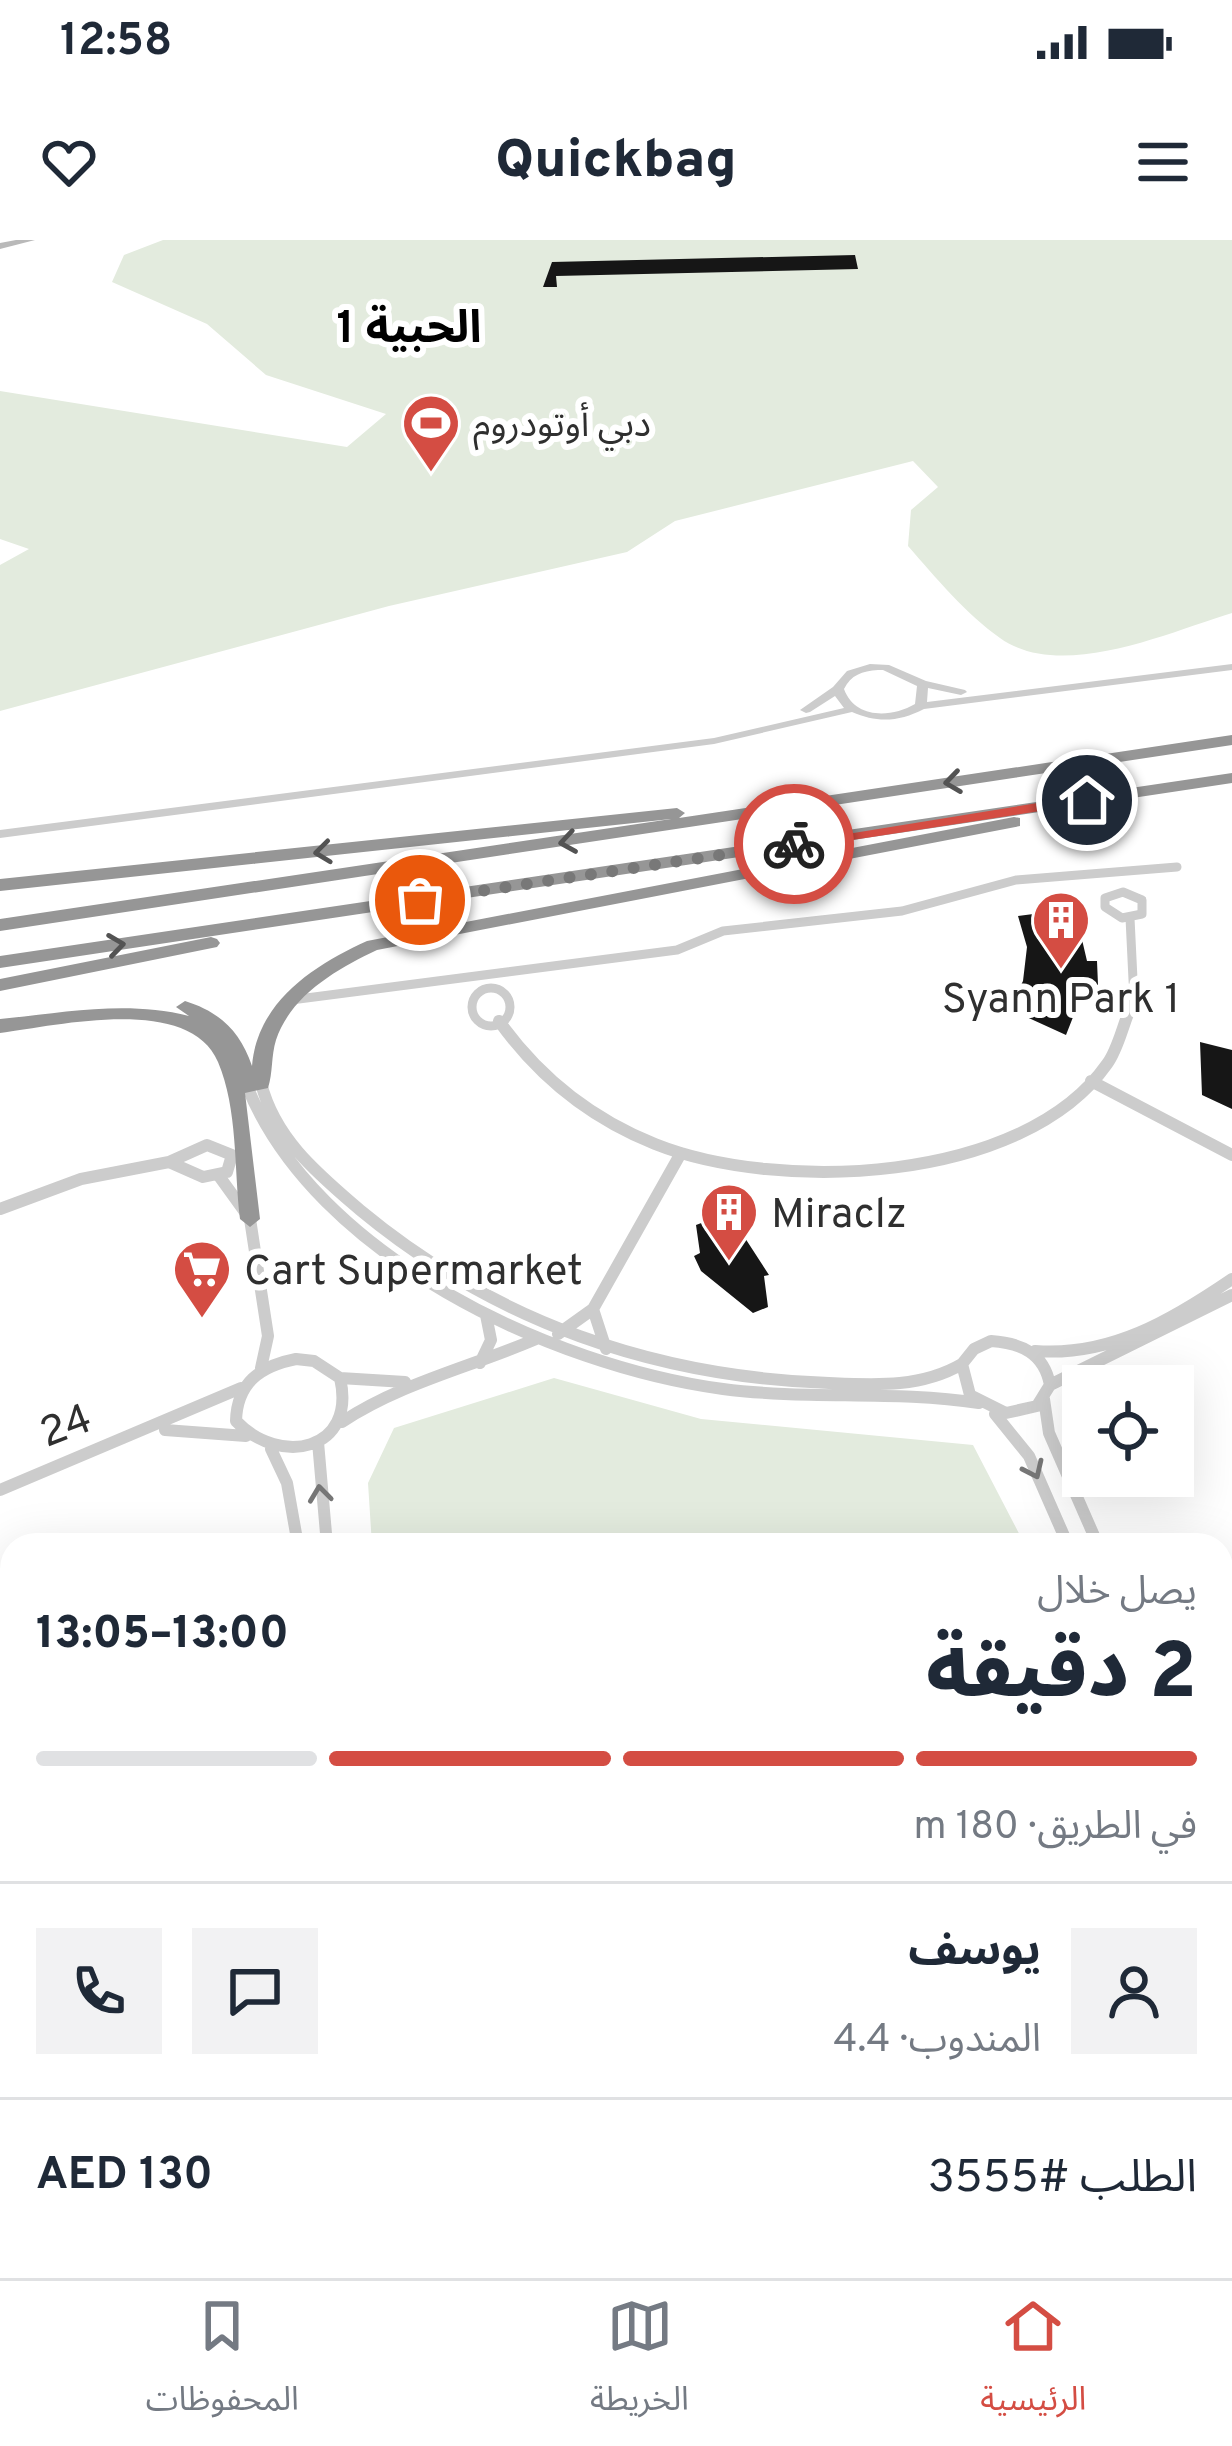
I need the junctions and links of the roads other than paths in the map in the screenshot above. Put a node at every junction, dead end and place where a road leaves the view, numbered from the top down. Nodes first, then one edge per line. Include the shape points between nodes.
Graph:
1 (30, 240) edge
2 (0, 246) edge
3 (1232, 663) edge
4 (923, 684) junction
5 (838, 688) junction
6 (921, 706) junction
7 (852, 709) junction
8 (1232, 740) edge
9 (1232, 778) edge
10 (1087, 800) junction
11 (774, 808) junction
12 (0, 830) edge
13 (280, 858) junction
14 (1177, 867) dead end
15 (0, 885) edge
16 (0, 900) edge
17 (1130, 918) dead end
18 (291, 920) junction
19 (0, 925) edge
20 (0, 962) edge
21 (0, 985) edge
22 (290, 1000) junction
23 (500, 1022) dead end
24 (0, 1024) edge
25 (1091, 1081) junction
26 (254, 1085) junction
27 (681, 1153) junction
28 (1232, 1155) edge
29 (169, 1162) junction
30 (219, 1176) junction
31 (0, 1209) edge
32 (250, 1220) junction
33 (1232, 1279) edge
34 (1232, 1295) edge
35 (593, 1309) junction
36 (486, 1315) junction
37 (558, 1334) junction
38 (537, 1339) junction
39 (606, 1349) junction
40 (1029, 1349) junction
41 (479, 1364) junction
42 (962, 1364) junction
43 (261, 1368) junction
44 (340, 1378) junction
45 (412, 1382) junction
46 (242, 1387) junction
47 (1047, 1392) junction
48 (981, 1405) junction
49 (338, 1425) junction
50 (157, 1431) junction
51 (246, 1436) junction
52 (318, 1442) junction
53 (271, 1449) junction
54 (0, 1490) edge
55 (296, 1533) edge
56 (325, 1533) edge
57 (1062, 1533) edge
58 (1093, 1533) edge

1 - 2 main road
3 - 4 street via 999,690
3 - 6 street
4 - 5 street via 873,667 850,673
4 - 6 street
5 - 7 street
5 - 12 street via 790,716 706,734
6 - 7 street via 890,717
7 - 12 street via 714,741
8 -> 11 highway
9 - 10 highway
10 - 18 highway
10 - 22 highway via 969,834 393,938 336,962
11 -> 13 highway via 620,816
11 -> 19 highway
13 - 15 highway
13 - 16 highway
14 - 22 street via 1016,880 902,910 723,931 677,950
17 - 25 street via 1138,985 1115,1050
20 -> 18 highway
18 - 21 highway via 159,956
22 - 26 highway via 266,1039
23 - 27 street via 563,1093
24 - 26 highway via 144,1003 188,1008 231,1035
24 - 32 highway via 140,1013 178,1018 208,1034 230,1071
25 - 27 street via 1003,1141 945,1161 814,1175
25 - 28 street
26 - 36 street via 277,1145 358,1231 429,1285
26 - 37 street via 297,1152 400,1246 490,1303
27 - 35 street
29 - 30 street via 203,1178
29 - 30 street via 199,1147 222,1147 233,1160
29 - 31 street via 81,1179
30 - 32 street
32 - 43 street via 268,1336
33 - 40 street via 1088,1350
34 - 47 street
35 - 37 street
35 - 39 street
36 - 38 street
36 - 41 street via 491,1340
37 - 39 street
38 - 41 street
38 - 48 street via 617,1368 727,1390 925,1395
39 - 42 street via 656,1364 809,1385 909,1384
40 - 42 street via 991,1341
40 - 47 street via 1045,1365
41 - 45 street
42 - 48 street via 963,1385
43 - 44 street via 314,1361
43 - 46 street
44 - 45 street
44 - 49 street via 346,1409
45 - 49 street
46 - 50 street, 24
46 - 51 street via 236,1421
47 - 48 street via 1018,1413
47 - 58 street via 1049,1433
48 -> 57 street via 1018,1437
49 - 52 street
50 - 51 street, 24
50 - 54 street, 24 via 58,1460
51 - 53 street
52 - 53 street
56 -> 52 street
53 - 55 street

